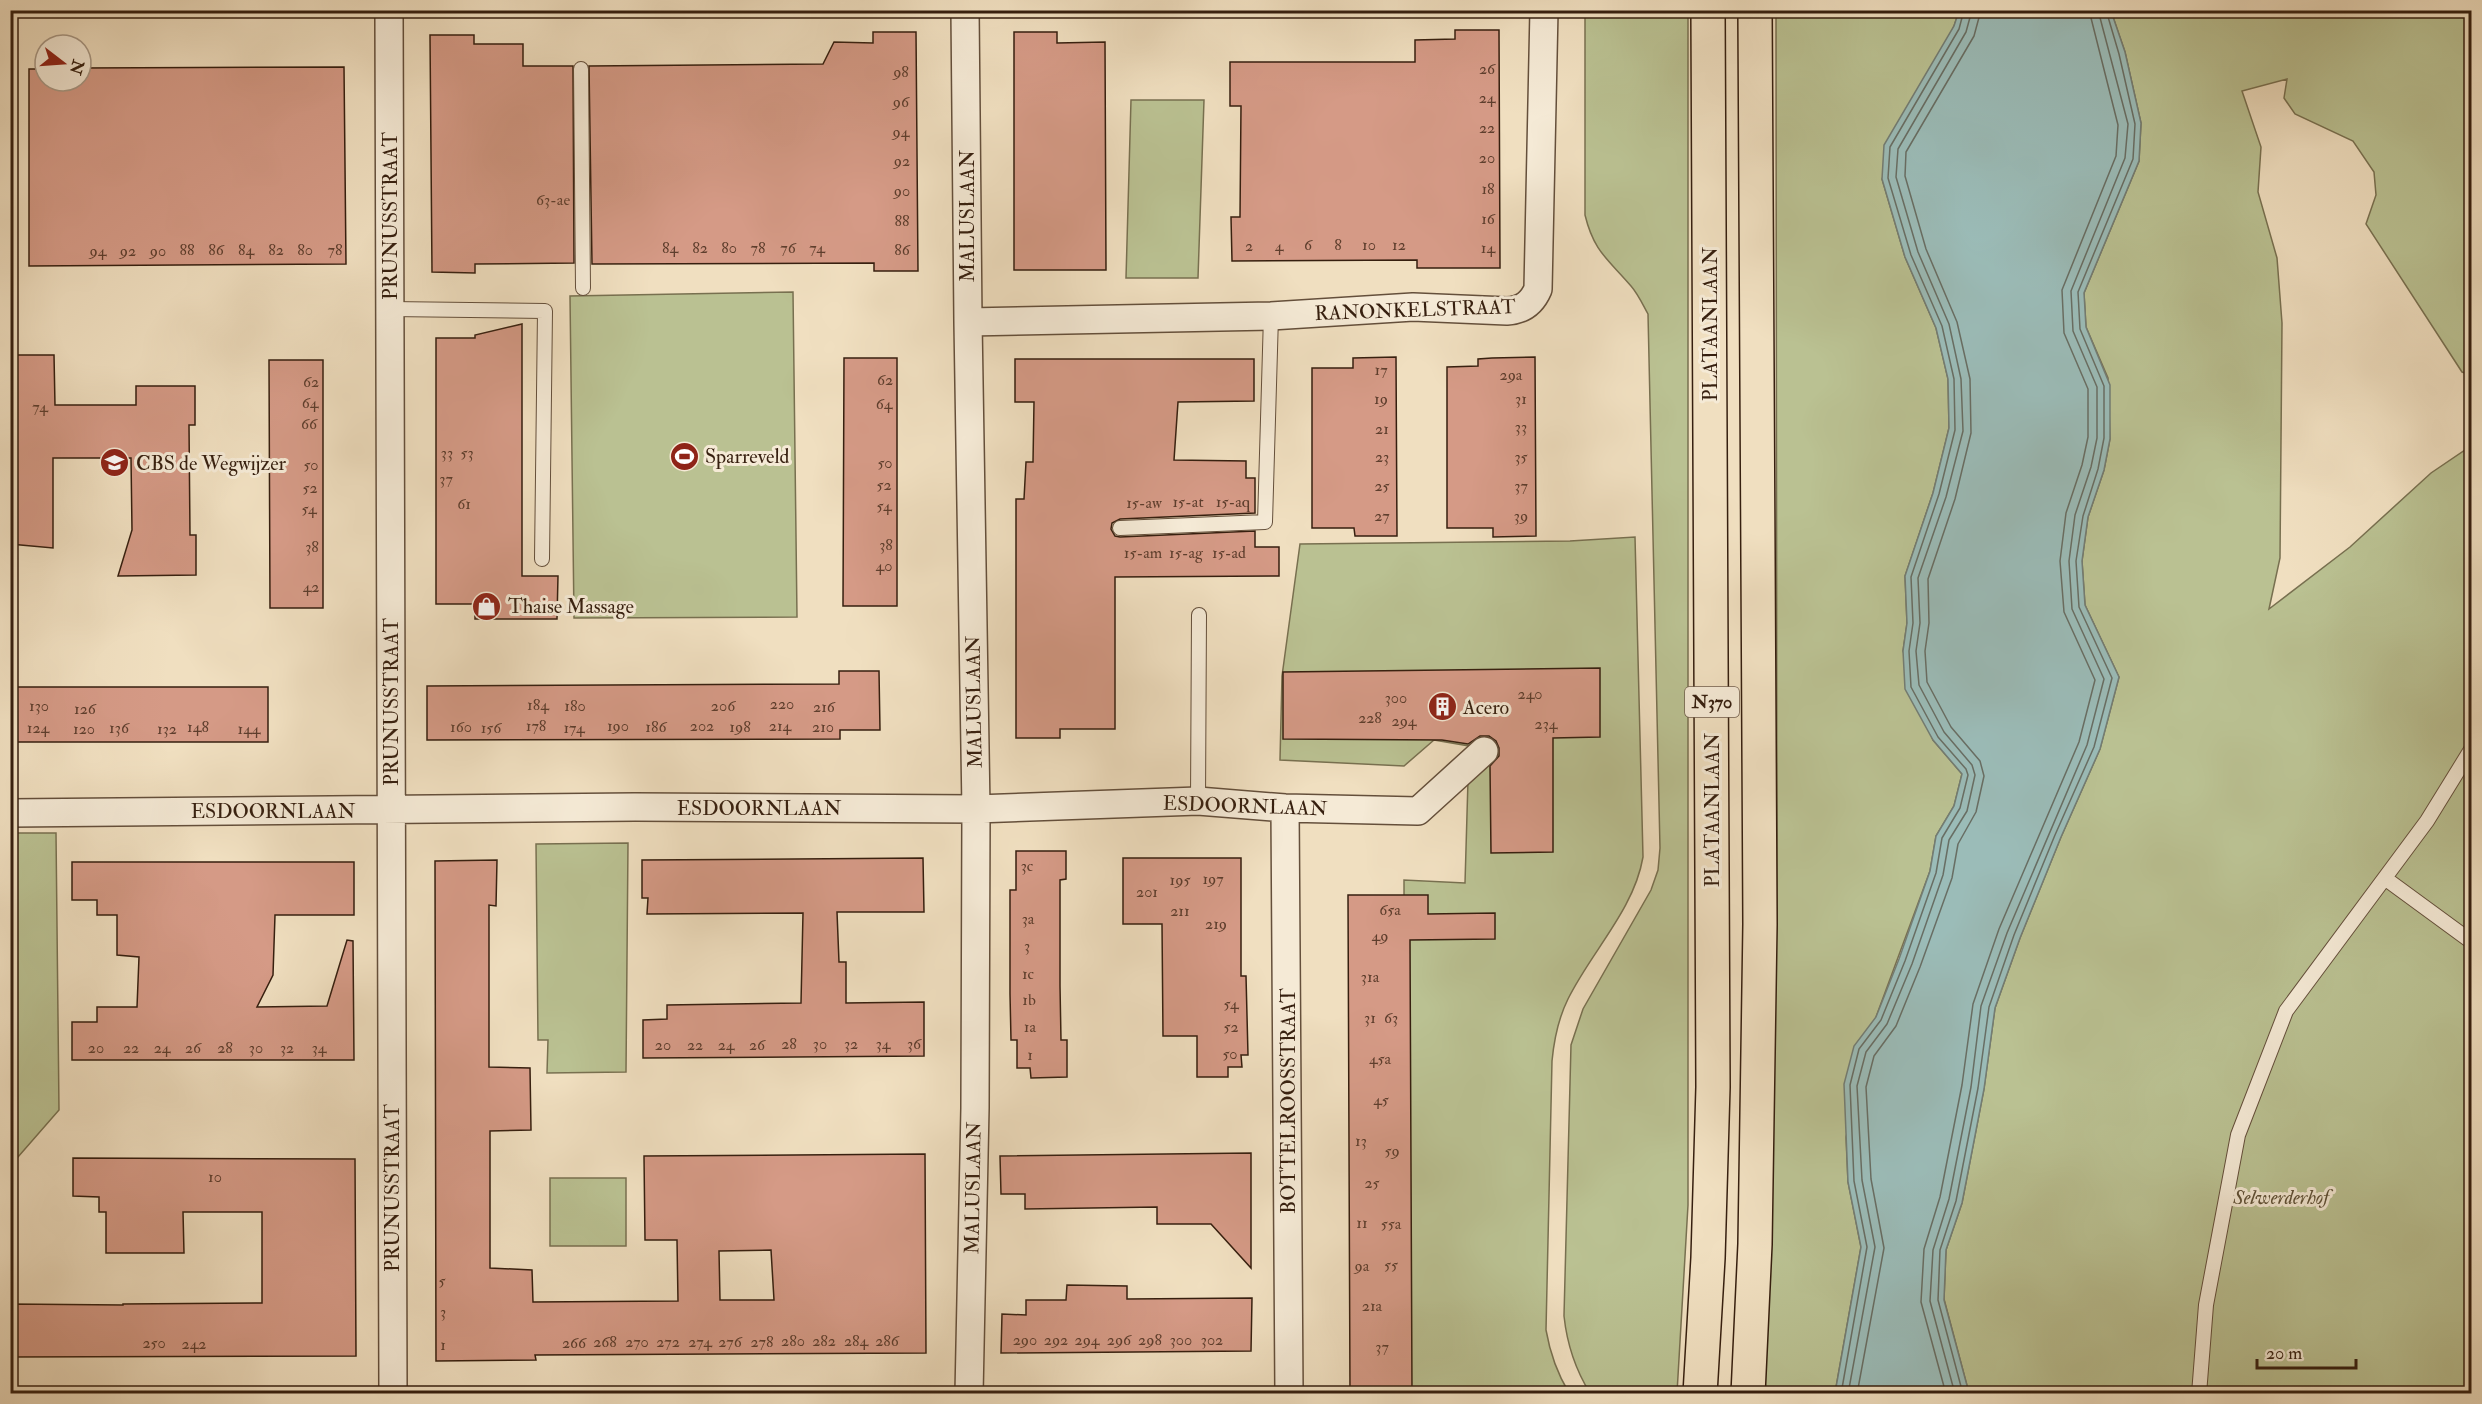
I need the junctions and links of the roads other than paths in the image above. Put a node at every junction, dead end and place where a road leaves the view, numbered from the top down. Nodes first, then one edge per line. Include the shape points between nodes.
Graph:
1 (389, 10) edge
2 (965, 10) edge
3 (1544, 10) edge
4 (1708, 10) edge
5 (1755, 10) edge
6 (581, 69) dead end
7 (583, 288) dead end
8 (390, 309) junction
9 (1271, 316) junction
10 (968, 322) junction
11 (1120, 528) dead end
12 (542, 559) dead end
13 (1199, 615) dead end
14 (2472, 748) edge
15 (1484, 751) dead end
16 (1198, 801) junction
17 (1285, 808) junction
18 (976, 809) junction
19 (391, 810) junction
20 (10, 813) edge
21 (2386, 879) junction
22 (2472, 942) edge
23 (393, 1394) edge
24 (969, 1394) edge
25 (1289, 1394) edge
26 (1701, 1394) edge
27 (1748, 1394) edge
28 (2199, 1394) edge

1 - 8 street, PRUNUSSTRAAT
2 - 10 street, MALUSLAAN
3 - 9 street, RANONKELSTRAAT via 1538,289 1529,304 1507,311 1413,307
4 - 26 highway, PLATAANLAAN / N370 via 1713,1076
5 - 27 highway, N370 via 1760,924 1755,1244
6 - 7 lane
8 - 12 lane via 545,310
8 - 19 street, PRUNUSSTRAAT
9 - 10 street, RANONKELSTRAAT
9 - 11 lane via 1265,522
10 - 18 street, MALUSLAAN
13 - 16 lane
14 - 21 lane
15 - 17 street, ESDOORNLAAN via 1418,811
16 - 17 street, ESDOORNLAAN
16 - 18 street, ESDOORNLAAN
17 - 25 street, BOTTELROOSSTRAAT
18 - 19 street, ESDOORNLAAN
18 - 24 street, MALUSLAAN
19 - 20 street, ESDOORNLAAN
19 - 23 street, PRUNUSSTRAAT
21 - 22 lane
21 - 28 lane via 2286,1011 2238,1135 2206,1305

